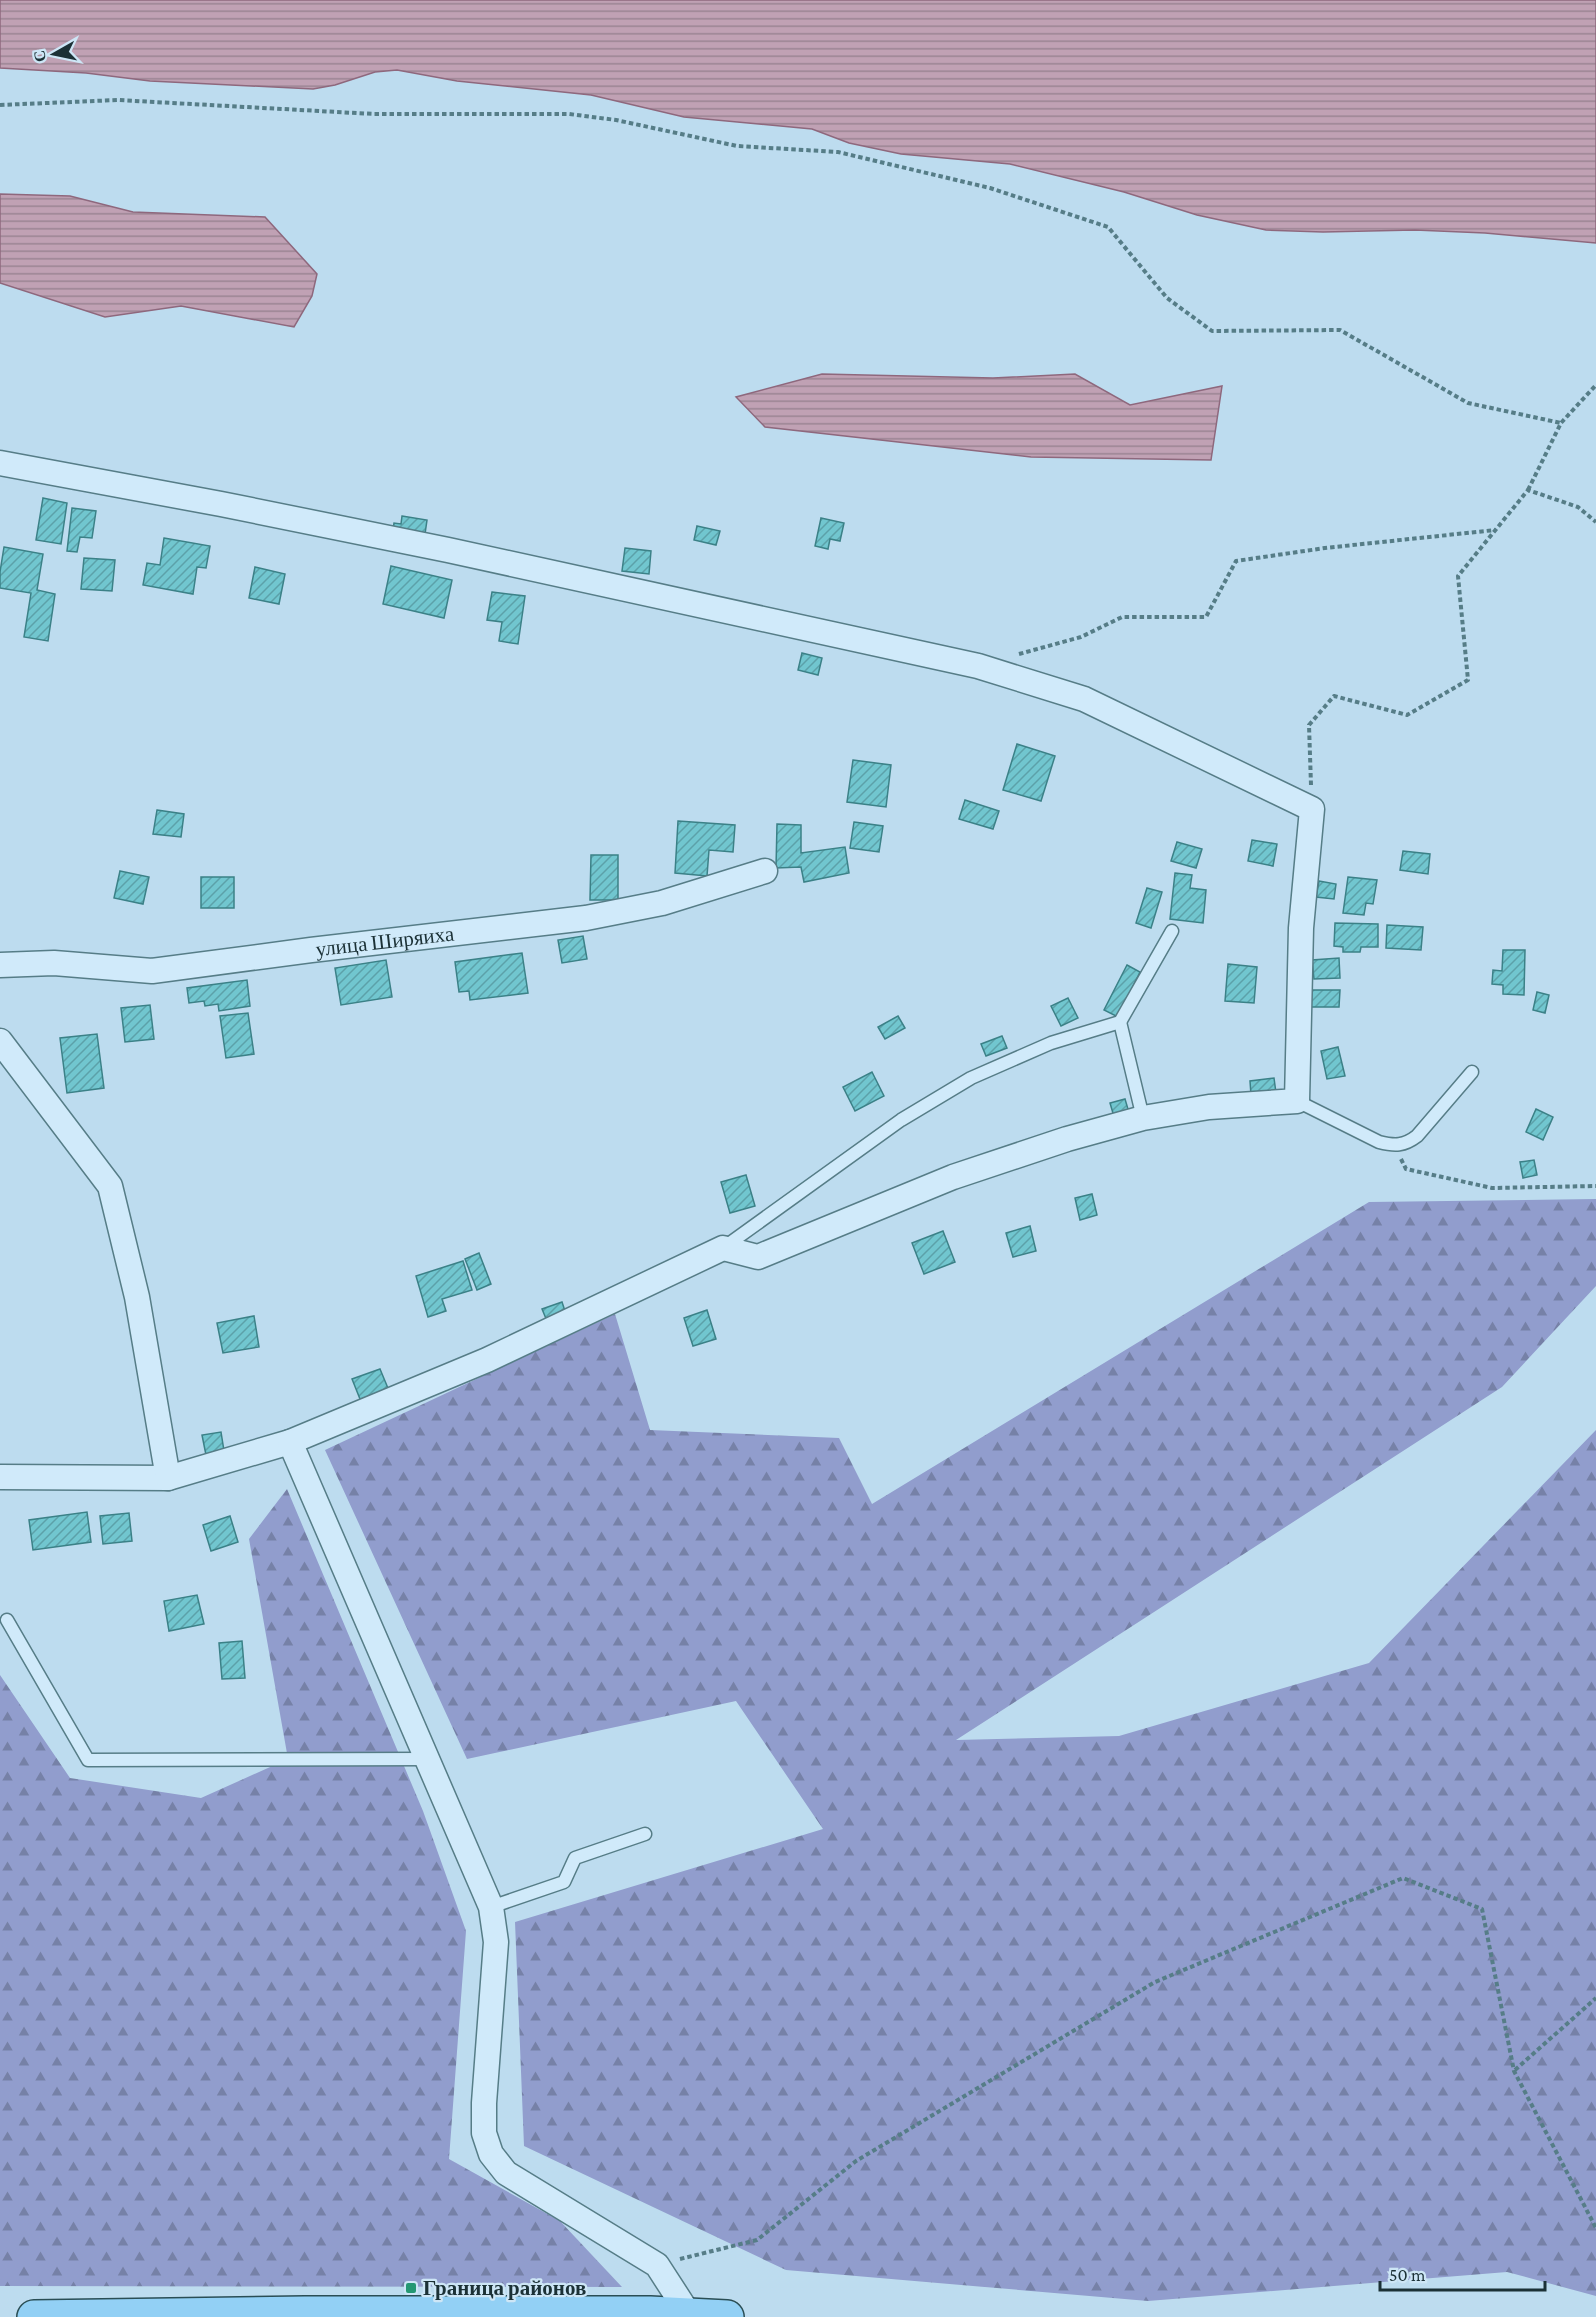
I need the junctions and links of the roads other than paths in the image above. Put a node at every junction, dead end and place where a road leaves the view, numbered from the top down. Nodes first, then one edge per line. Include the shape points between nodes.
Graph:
1 (0, 464) edge
2 (765, 871) dead end
3 (1172, 931) dead end
4 (0, 965) edge
5 (1120, 1022) junction
6 (0, 1041) edge
7 (1472, 1072) dead end
8 (1297, 1101) junction
9 (1143, 1118) junction
10 (723, 1248) junction
11 (290, 1442) junction
12 (0, 1477) edge
13 (168, 1478) junction
14 (7, 1620) dead end
15 (427, 1759) junction
16 (645, 1834) dead end
17 (491, 1907) junction
18 (690, 2316) edge
19 (34, 2317) edge
20 (727, 2317) edge

1 - 8 street via 448,550 978,666 1084,699 1312,809 1301,928
2 - 4 street, улица Ширяиха via 662,903 586,918 152,971 54,963
3 - 5 lane
5 - 9 lane
5 - 10 lane via 1051,1043 971,1078 901,1120
6 - 13 street via 110,1186 137,1297
7 - 8 lane via 1407,1143 1379,1142
8 - 9 street via 1209,1107
9 - 10 street via 953,1177 758,1257
10 - 11 street via 488,1360
11 - 13 street
11 - 15 street
12 - 13 street
14 - 15 lane via 88,1760
15 - 17 street
16 - 17 lane via 575,1858 564,1882
17 - 18 street via 496,1942 483,2103 484,2133 491,2154 506,2173 657,2265
18 - 19 main road via 305,2313
18 - 20 main road

